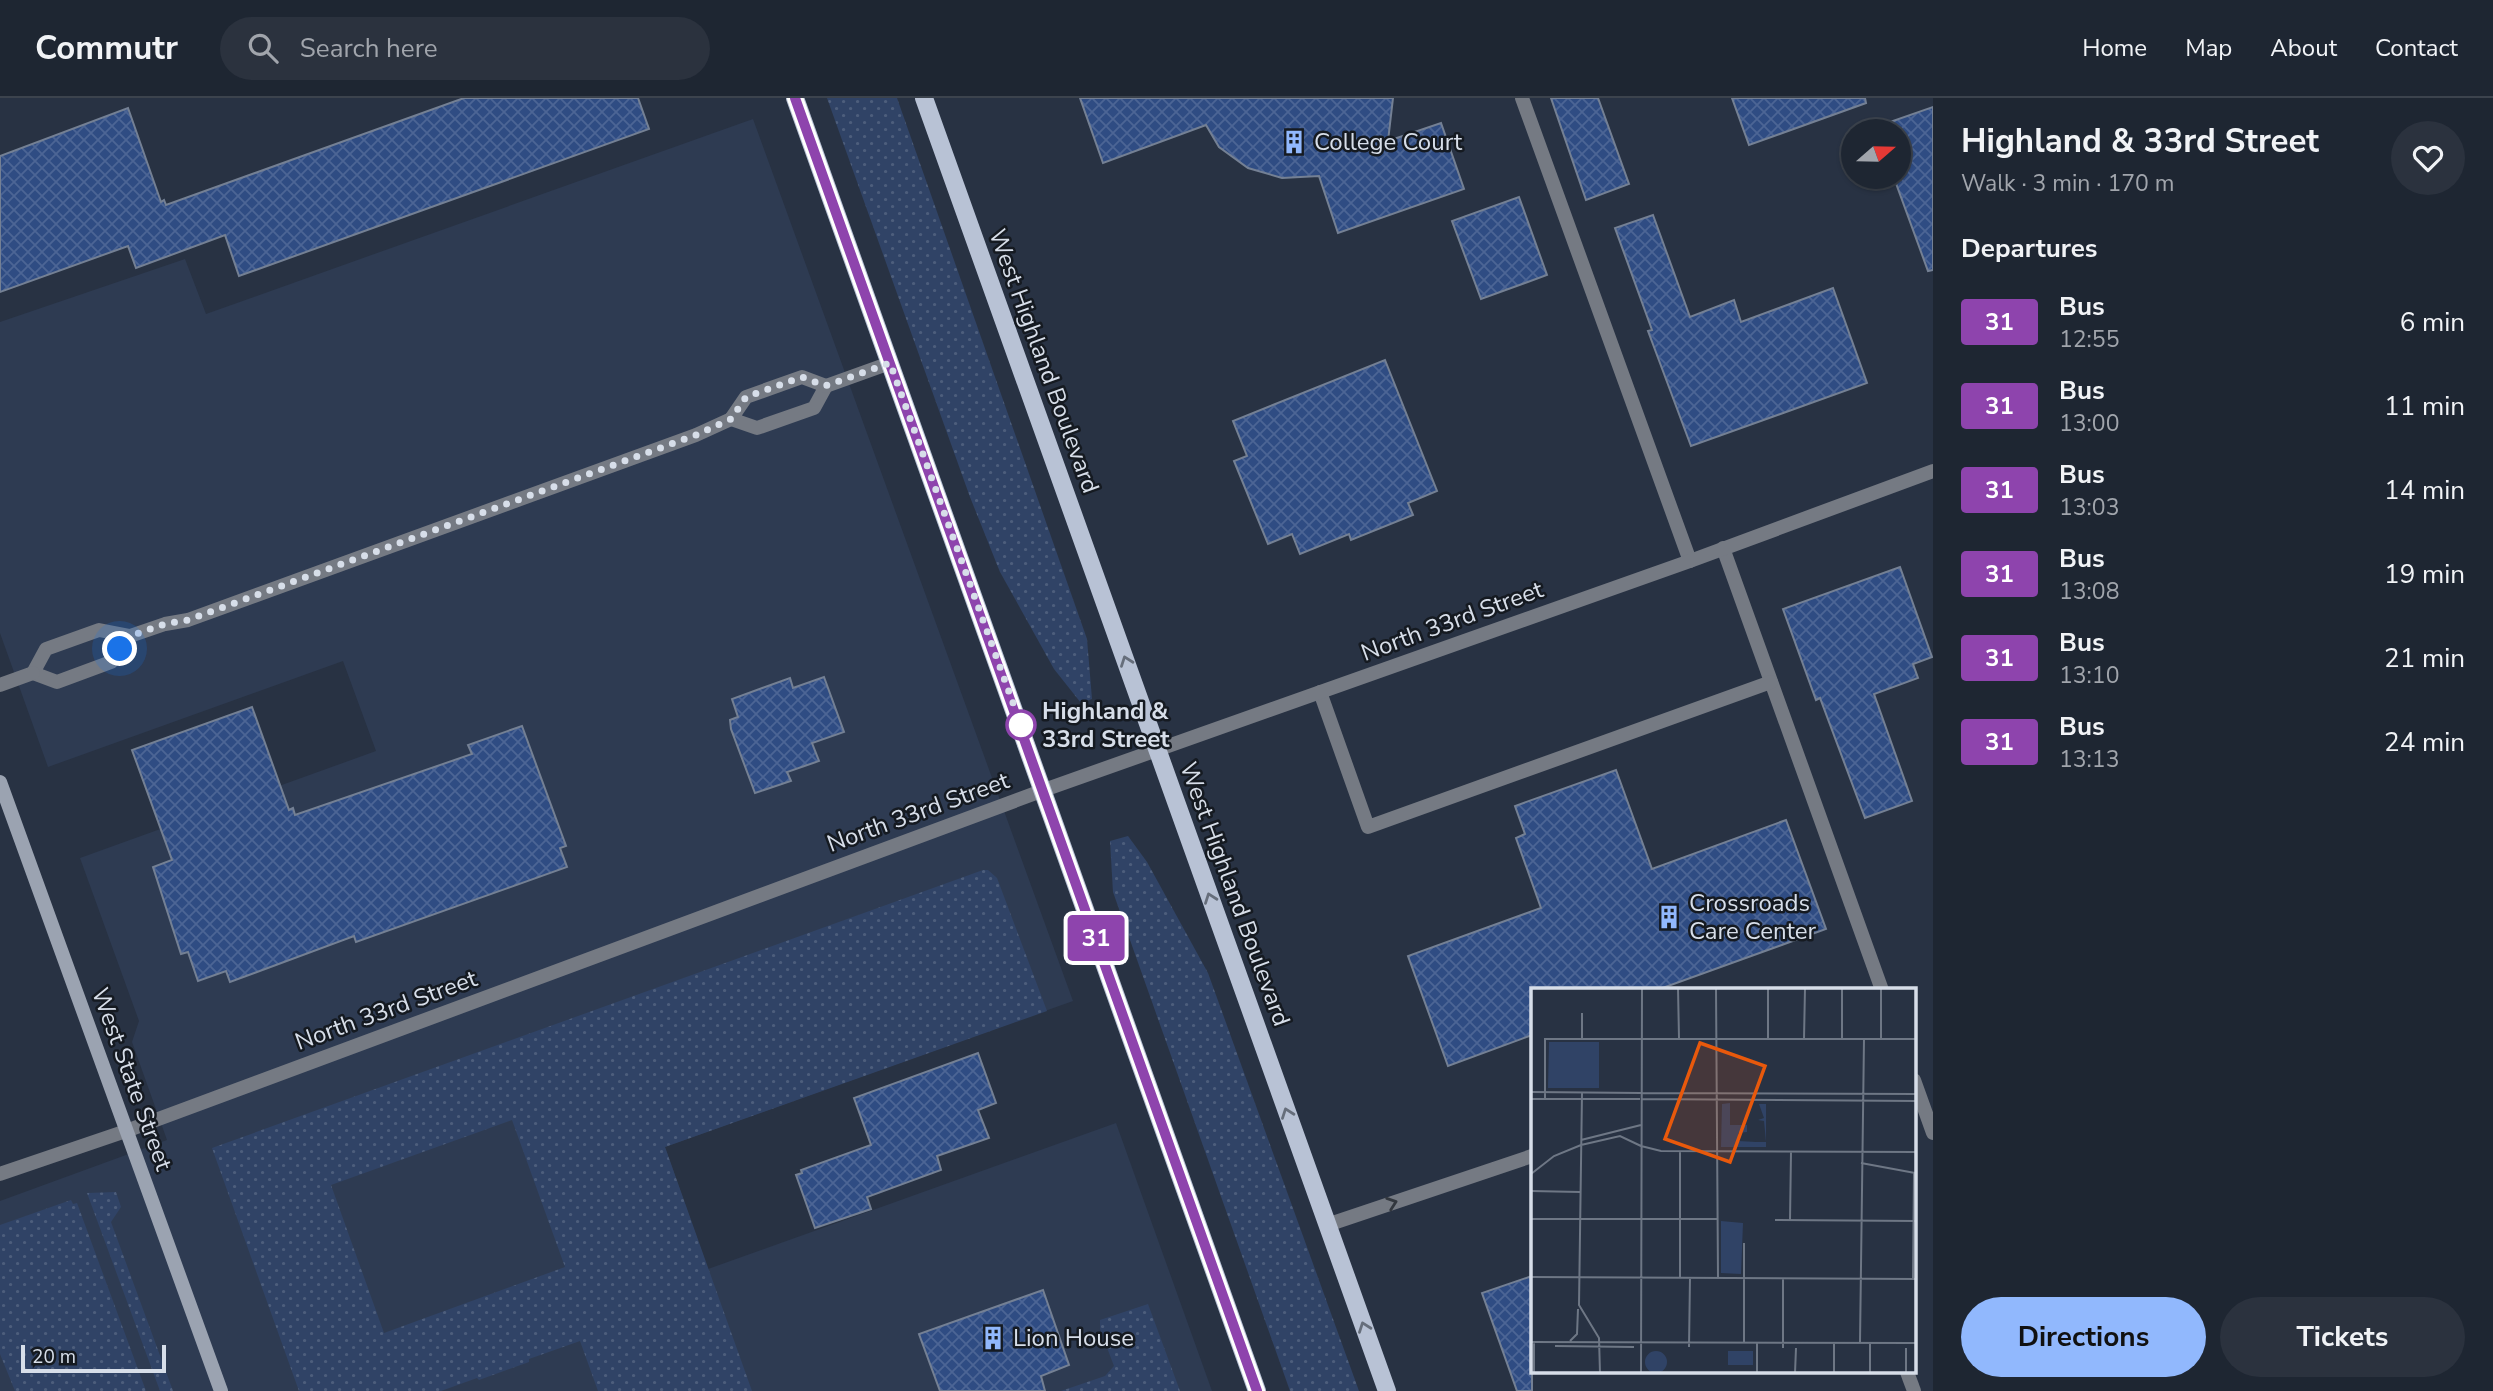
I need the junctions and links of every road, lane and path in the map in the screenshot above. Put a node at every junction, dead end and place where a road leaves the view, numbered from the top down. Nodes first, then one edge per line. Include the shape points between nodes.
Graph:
1 (795, 98) edge
2 (924, 98) edge
3 (1522, 98) edge
4 (890, 363) junction
5 (825, 386) junction
6 (731, 419) junction
7 (1933, 471) edge
8 (1723, 548) junction
9 (1690, 561) junction
10 (130, 636) junction
11 (33, 673) junction
12 (1771, 682) junction
13 (0, 685) edge
14 (1320, 692) junction
15 (1158, 750) junction
16 (0, 782) edge
17 (1044, 790) junction
18 (1881, 988) edge
19 (1916, 1086) edge
20 (126, 1131) junction
21 (1933, 1133) edge
22 (1531, 1156) edge
23 (0, 1174) edge
24 (1327, 1225) junction
25 (1908, 1374) edge
26 (221, 1391) edge
27 (1257, 1391) edge
28 (1387, 1391) edge
29 (1914, 1391) edge

1 - 4 main road
15 -> 2 main road, West Highland Boulevard
3 - 9 street
4 - 5 street
4 - 17 main road
5 - 6 street via 802,377 746,397
5 - 6 street via 814,408 757,428
6 - 10 street via 188,620
7 - 8 street, North 33rd Street
8 - 9 street, North 33rd Street
8 - 12 street
9 - 14 street, North 33rd Street
10 - 11 street via 99,630 46,649
10 - 11 street via 111,662 57,682
11 - 13 street
12 - 14 street via 1368,827
12 - 18 street
14 - 15 street, North 33rd Street
15 - 17 street, North 33rd Street
24 -> 15 main road, West Highland Boulevard
16 - 20 street, West State Street
17 - 20 street, North 33rd Street
17 - 27 main road
19 - 21 street
20 - 23 street, North 33rd Street
20 - 26 street, West State Street
24 -> 22 street
28 -> 24 main road, West Highland Boulevard
25 - 29 street

